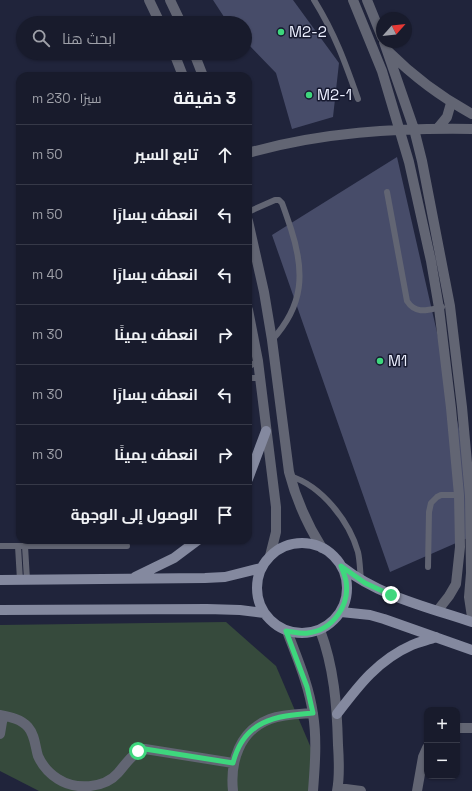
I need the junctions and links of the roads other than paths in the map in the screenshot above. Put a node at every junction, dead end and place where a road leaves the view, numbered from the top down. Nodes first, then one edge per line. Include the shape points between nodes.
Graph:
1 (149, 0) edge
2 (170, 0) edge
3 (314, 0) edge
4 (353, 0) edge
5 (367, 0) edge
6 (157, 16) edge
7 (178, 16) edge
8 (376, 22) edge
9 (387, 48) edge
10 (388, 48) edge
11 (177, 60) edge
12 (197, 60) edge
13 (181, 72) edge
14 (201, 72) edge
15 (358, 99) dead end
16 (451, 103) junction
17 (472, 114) edge
18 (438, 128) junction
19 (399, 129) junction
20 (414, 129) junction
21 (472, 129) edge
22 (252, 152) edge
23 (386, 192) dead end
24 (252, 210) edge
25 (252, 239) edge
26 (450, 306) junction
27 (439, 308) junction
28 (252, 331) edge
29 (272, 340) junction
30 (258, 361) junction
31 (252, 365) edge
32 (252, 378) edge
33 (261, 378) junction
34 (266, 431) junction
35 (252, 468) edge
36 (290, 476) junction
37 (459, 495) junction
38 (471, 531) edge
39 (193, 544) edge
40 (0, 546) edge
41 (21, 546) junction
42 (127, 546) dead end
43 (322, 548) junction
44 (270, 556) junction
45 (341, 566) junction
46 (428, 567) dead end
47 (261, 568) junction
48 (131, 578) junction
49 (0, 580) edge
50 (24, 580) junction
51 (360, 580) junction
52 (0, 610) edge
53 (438, 610) junction
54 (340, 612) junction
55 (264, 614) junction
56 (472, 617) edge
57 (472, 622) edge
58 (320, 630) junction
59 (286, 631) junction
60 (436, 637) junction
61 (472, 650) edge
62 (313, 713) junction
63 (338, 714) junction
64 (2, 715) edge
65 (460, 728) edge
66 (472, 728) edge
67 (0, 734) edge
68 (424, 755) edge
69 (233, 763) junction
70 (338, 789) edge
71 (232, 791) edge
72 (313, 791) edge
73 (361, 791) edge
74 (417, 791) edge

1 - 6 street
2 - 7 street
3 - 15 lane via 337,41
4 - 19 street via 382,71
5 - 8 street
9 - 20 street
10 - 16 street via 418,78
11 - 13 street
12 - 14 street
16 - 17 street
16 - 18 street
18 - 20 street
18 - 21 street
19 - 20 street
19 - 22 street via 331,135
19 - 27 street via 430,254
20 - 26 street
23 - 27 lane via 407,301 414,310
24 - 29 lane via 279,200 298,255 300,272 294,306 285,324
25 - 29 street
26 - 27 lane
26 - 38 street via 462,407
27 - 37 street
28 - 30 street
29 - 36 street
30 - 31 lane
30 - 33 street
32 - 33 lane
33 - 34 street
34 - 35 street
34 - 44 street via 276,507 276,532
36 - 43 street via 306,520
36 - 51 lane via 300,478 320,493 346,525 358,553
37 - 46 lane via 441,495 431,503
37 - 53 street via 460,547 457,578 452,591
38 - 56 street via 469,597
39 - 48 street via 174,558
40 - 41 lane
41 - 42 lane
41 - 50 lane
43 - 44 street via 295,543
43 - 45 street
44 - 47 street
45 - 51 street
45 - 54 street via 346,581 346,597
47 - 48 street via 226,577
47 - 55 street via 257,591
48 - 50 street
49 - 50 street
51 - 53 street via 391,595
52 - 55 street via 207,609
53 - 57 street
54 - 58 street
54 - 60 street via 370,615
55 - 59 street
58 - 59 street via 309,633
58 - 63 street via 331,666
59 - 62 street via 307,687
60 - 61 street
60 - 63 street via 391,656 372,671
62 - 69 street via 281,716 259,725 242,741
62 - 72 street
63 - 70 street
64 - 67 street
64 - 69 street via 18,720 29,728 35,740 38,756 47,769 59,779 73,785 89,786 104,783 117,774 132,755 145,749
65 - 66 street
68 - 74 street
69 - 71 street
70 - 73 street

